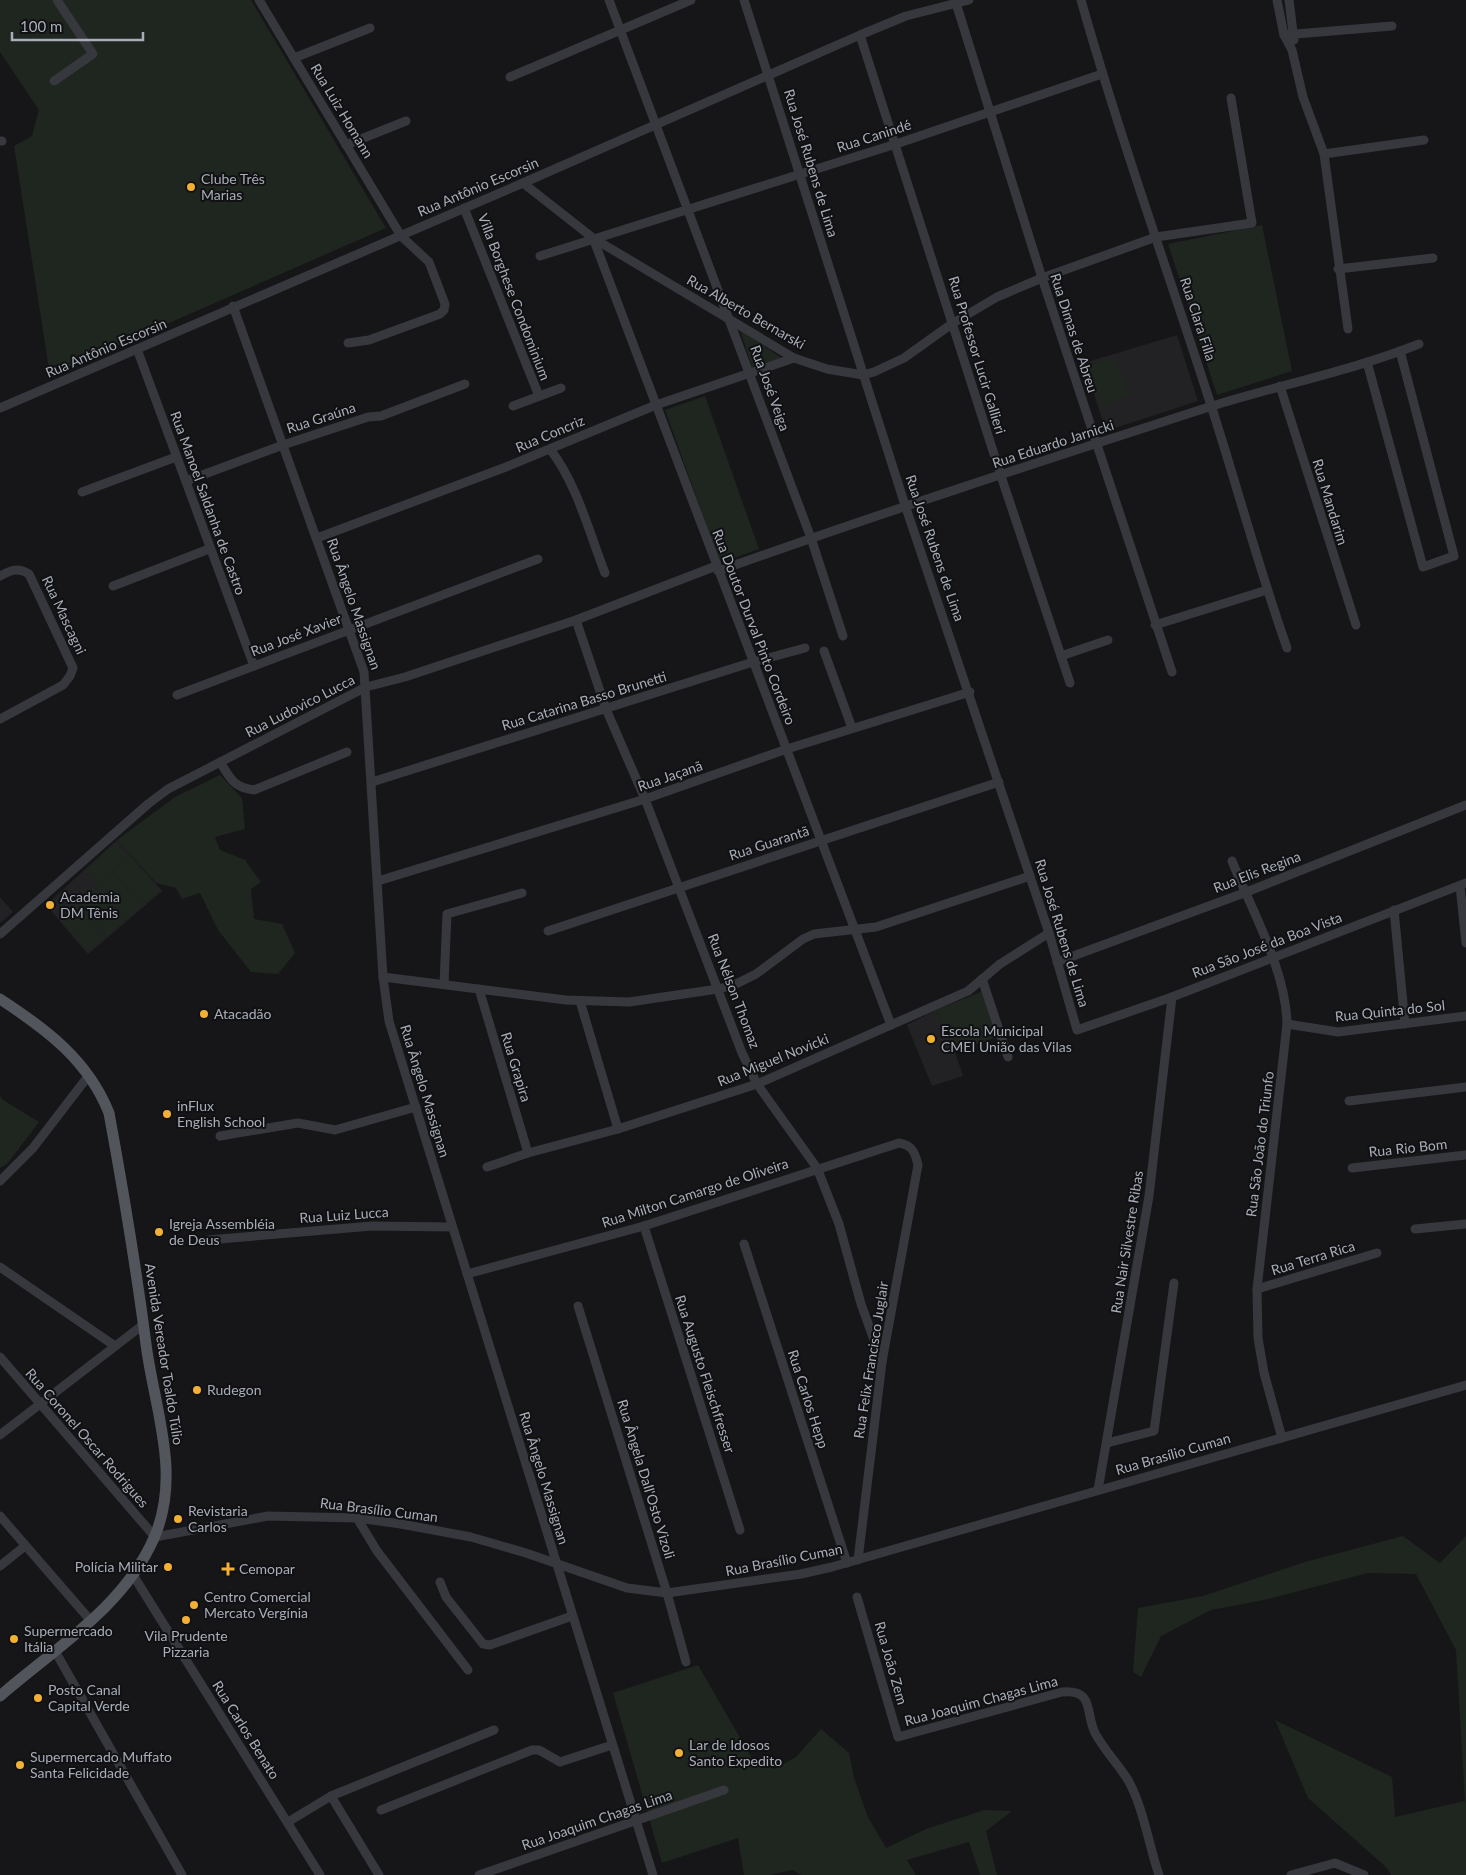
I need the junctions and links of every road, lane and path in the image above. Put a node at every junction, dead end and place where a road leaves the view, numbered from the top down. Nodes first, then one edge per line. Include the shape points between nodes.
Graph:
1 (57, 0) edge
2 (259, 0) edge
3 (609, 0) edge
4 (691, 0) edge
5 (744, 0) edge
6 (969, 0) edge
7 (1081, 0) edge
8 (1276, 0) edge
9 (1289, 0) edge
10 (955, 1) edge
11 (1392, 26) dead end
12 (370, 28) dead end
13 (621, 30) junction
14 (860, 34) junction
15 (1284, 35) junction
16 (1295, 35) junction
17 (1292, 50) junction
18 (294, 58) junction
19 (769, 74) junction
20 (1102, 74) junction
21 (510, 77) dead end
22 (54, 81) dead end
23 (1231, 98) dead end
24 (990, 112) junction
25 (406, 121) dead end
26 (657, 123) junction
27 (1424, 140) dead end
28 (896, 144) junction
29 (346, 145) junction
30 (1324, 154) junction
31 (800, 174) junction
32 (523, 183) junction
33 (464, 208) junction
34 (686, 208) junction
35 (401, 236) junction
36 (1156, 237) junction
37 (593, 238) junction
38 (540, 256) dead end
39 (1433, 258) dead end
40 (1338, 268) junction
41 (1042, 278) junction
42 (233, 306) junction
43 (729, 318) junction
44 (953, 323) junction
45 (1348, 329) dead end
46 (348, 343) dead end
47 (1419, 344) dead end
48 (137, 349) junction
49 (1400, 352) junction
50 (794, 358) junction
51 (1367, 362) junction
52 (749, 372) junction
53 (863, 375) junction
54 (465, 384) dead end
55 (1280, 386) junction
56 (561, 388) dead end
57 (539, 396) junction
58 (656, 404) junction
59 (513, 406) dead end
60 (1211, 406) junction
61 (0, 408) edge
62 (1096, 444) junction
63 (283, 445) junction
64 (550, 449) junction
65 (176, 457) junction
66 (1001, 476) junction
67 (186, 481) junction
68 (82, 492) dead end
69 (905, 505) junction
70 (317, 538) junction
71 (811, 538) junction
72 (210, 549) junction
73 (538, 560) dead end
74 (717, 568) junction
75 (604, 572) dead end
76 (0, 576) edge
77 (113, 586) dead end
78 (1267, 590) junction
79 (576, 620) junction
80 (1155, 625) junction
81 (1356, 625) dead end
82 (349, 629) junction
83 (843, 636) dead end
84 (1108, 640) dead end
85 (804, 648) dead end
86 (1287, 648) dead end
87 (824, 651) dead end
88 (1061, 656) junction
89 (753, 662) junction
90 (254, 666) junction
91 (1172, 672) dead end
92 (1070, 683) dead end
93 (366, 687) junction
94 (970, 692) junction
95 (177, 695) dead end
96 (606, 709) junction
97 (0, 719) edge
98 (852, 728) junction
99 (787, 749) junction
100 (347, 752) dead end
101 (220, 762) junction
102 (372, 782) junction
103 (999, 782) junction
104 (645, 799) junction
105 (1466, 805) edge
106 (820, 841) junction
107 (1232, 861) dead end
108 (1030, 876) junction
109 (378, 881) junction
110 (1463, 884) edge
111 (679, 888) junction
112 (522, 893) dead end
113 (1244, 893) junction
114 (1394, 910) junction
115 (548, 931) dead end
116 (854, 931) junction
117 (1049, 933) junction
118 (0, 934) edge
119 (1466, 943) edge
120 (1271, 957) junction
121 (1057, 962) junction
122 (384, 977) junction
123 (982, 979) junction
124 (444, 984) junction
125 (479, 989) junction
126 (718, 989) junction
127 (1172, 997) junction
128 (0, 999) edge
129 (580, 1000) junction
130 (1466, 1016) edge
131 (1287, 1024) junction
132 (1405, 1024) junction
133 (891, 1025) junction
134 (1077, 1030) joint
135 (1008, 1057) dead end
136 (89, 1075) junction
137 (757, 1084) junction
138 (1466, 1087) edge
139 (1349, 1101) dead end
140 (416, 1107) junction
141 (618, 1129) junction
142 (220, 1136) dead end
143 (528, 1153) junction
144 (1466, 1155) edge
145 (918, 1165) joint
146 (486, 1167) dead end
147 (817, 1168) junction
148 (1352, 1168) dead end
149 (0, 1181) edge
150 (1466, 1224) edge
151 (644, 1226) junction
152 (452, 1227) junction
153 (1415, 1230) dead end
154 (208, 1240) dead end
155 (744, 1244) dead end
156 (1377, 1253) dead end
157 (0, 1267) edge
158 (467, 1274) junction
159 (1174, 1282) dead end
160 (1257, 1289) junction
161 (578, 1306) dead end
162 (144, 1324) junction
163 (115, 1346) junction
164 (0, 1356) edge
165 (882, 1362) junction
166 (1466, 1385) edge
167 (38, 1404) junction
168 (0, 1435) edge
169 (1282, 1438) junction
170 (1107, 1443) junction
171 (1098, 1490) junction
172 (0, 1516) edge
173 (356, 1518) junction
174 (740, 1530) dead end
175 (154, 1537) junction
176 (25, 1546) junction
177 (858, 1560) junction
178 (556, 1563) junction
179 (847, 1563) junction
180 (0, 1566) edge
181 (133, 1575) junction
182 (440, 1582) dead end
183 (667, 1593) junction
184 (857, 1597) dead end
185 (572, 1616) junction
186 (92, 1621) junction
187 (55, 1651) junction
188 (686, 1662) dead end
189 (468, 1670) dead end
190 (0, 1696) edge
191 (494, 1730) dead end
192 (898, 1737) joint
193 (612, 1745) junction
194 (724, 1790) dead end
195 (331, 1796) junction
196 (381, 1810) dead end
197 (636, 1821) junction
198 (288, 1822) junction
199 (182, 1875) edge
200 (320, 1875) edge
201 (379, 1875) edge
202 (479, 1875) edge
203 (653, 1875) edge
204 (1159, 1875) edge
205 (1292, 1875) edge
206 (1364, 1875) edge

1 - 22 street via 93,54
2 - 18 street, Rua Luiz Homann
3 - 13 street, Rua José Veiga
4 - 13 street
5 - 19 street, Rua José Rubens de Lima
6 - 10 street, Rua Antônio Escorsin
7 - 20 street, Rua Clara Filla
8 - 15 street
9 - 16 street
10 - 14 street, Rua Antônio Escorsin
10 - 24 street, Rua Dimas de Abreu
11 - 16 street
12 - 18 street
13 - 21 street
13 - 26 street, Rua José Veiga
14 - 19 street, Rua Antônio Escorsin
14 - 28 street, Rua Professor Lucir Gallieri
15 - 16 street
15 - 17 street
16 - 17 street
17 - 30 street via 1303,97
18 - 29 street, Rua Luiz Homann
19 - 26 street, Rua Antônio Escorsin
19 - 31 street, Rua José Rubens de Lima
20 - 24 street, Rua Canindé
20 - 36 street, Rua Clara Filla
23 - 36 street via 1252,223
24 - 28 street, Rua Canindé
24 - 41 street, Rua Dimas de Abreu
25 - 29 street
26 - 32 street, Rua Antônio Escorsin
26 - 34 street, Rua José Veiga
27 - 30 street
28 - 31 street, Rua Canindé
28 - 44 street, Rua Professor Lucir Gallieri
29 - 35 street, Rua Luiz Homann
30 - 40 street
31 - 34 street, Rua Canindé
31 - 53 street, Rua José Rubens de Lima
32 - 33 street, Rua Antônio Escorsin
32 - 37 street, Rua Alberto Bernarski
33 - 35 street, Rua Antônio Escorsin
33 - 57 street, Villa Borghese Condominium
34 - 37 street, Rua Canindé
34 - 43 street, Rua José Veiga
35 - 42 street, Rua Antônio Escorsin
35 - 46 street, Rua Luiz Homann via 429,262 445,304 444,310 369,340
36 - 41 street
36 - 60 street, Rua Clara Filla
37 - 38 street, Rua Canindé
37 - 43 street, Rua Alberto Bernarski
37 - 58 street, Rua Doutor Durval Pinto Cordeiro
39 - 40 street
40 - 45 street
41 - 44 street via 997,297
41 - 62 street, Rua Dimas de Abreu
42 - 48 street, Rua Antônio Escorsin
42 - 63 street, Rua Ângelo Massignan
43 - 50 street, Rua Alberto Bernarski
43 - 52 street, Rua José Veiga
44 - 53 street via 904,358
44 - 66 street, Rua Professor Lucir Gallieri
47 - 49 street, Rua Eduardo Jarnicki
48 - 61 street, Rua Antônio Escorsin
48 - 65 street, Rua Manoel Saldanha de Castro
49 - 51 street, Rua Eduardo Jarnicki
49 - 51 street via 1454,556 1423,567
50 - 52 street, Rua Concriz
50 - 53 street, Rua Alberto Bernarski via 827,369
51 - 55 street, Rua Eduardo Jarnicki
52 - 58 street, Rua Concriz
52 - 71 street, Rua José Veiga
53 - 69 street, Rua José Rubens de Lima
54 - 63 street, Rua Graúna via 381,416 368,417
55 - 60 street, Rua Eduardo Jarnicki
55 - 81 street, Rua Mandarim
56 - 57 street, Villa Borghese Condominium
57 - 59 street, Villa Borghese Condominium
58 - 64 street, Rua Concriz
58 - 74 street, Rua Doutor Durval Pinto Cordeiro
60 - 62 street, Rua Eduardo Jarnicki
60 - 78 street, Rua Clara Filla
62 - 66 street, Rua Eduardo Jarnicki
62 - 80 street, Rua Dimas de Abreu
63 - 67 street, Rua Graúna
63 - 70 street, Rua Ângelo Massignan
64 - 70 street, Rua Concriz
64 - 75 street via 572,487
65 - 67 street, Rua Manoel Saldanha de Castro
65 - 68 street
66 - 69 street, Rua Eduardo Jarnicki
66 - 88 street, Rua Professor Lucir Gallieri
67 - 72 street, Rua Manoel Saldanha de Castro
69 - 71 street, Rua Eduardo Jarnicki
69 - 94 street, Rua José Rubens de Lima
70 - 82 street, Rua Ângelo Massignan
71 - 74 street, Rua Eduardo Jarnicki
71 - 83 street, Rua José Veiga
72 - 77 street
72 - 90 street, Rua Manoel Saldanha de Castro
73 - 82 street, Rua José Xavier
74 - 79 street, Rua Ludovico Lucca
74 - 89 street, Rua Doutor Durval Pinto Cordeiro
76 - 97 street, Rua Mascagni via 10,570 22,569 29,574 73,668 63,685
78 - 80 street
78 - 86 street, Rua Clara Filla
79 - 93 street, Rua Ludovico Lucca
79 - 96 street, Rua Nélson Thomaz
80 - 91 street, Rua Dimas de Abreu
82 - 90 street, Rua José Xavier
82 - 93 street, Rua Ângelo Massignan
84 - 88 street
85 - 89 street, Rua Catarina Basso Brunetti
87 - 98 street
88 - 92 street, Rua Professor Lucir Gallieri
89 - 96 street, Rua Catarina Basso Brunetti
89 - 99 street, Rua Doutor Durval Pinto Cordeiro
90 - 95 street, Rua José Xavier
93 - 101 street, Rua Ludovico Lucca
93 - 102 street, Rua Ângelo Massignan
94 - 98 street, Rua Jaçanã
94 - 103 street, Rua José Rubens de Lima
96 - 102 street, Rua Catarina Basso Brunetti
96 - 104 street, Rua Nélson Thomaz
98 - 99 street, Rua Jaçanã
99 - 104 street, Rua Jaçanã
99 - 106 street, Rua Doutor Durval Pinto Cordeiro
100 - 101 street via 254,790 240,788 233,783
101 - 118 street, Rua Ludovico Lucca via 168,789 148,804
102 - 109 street, Rua Ângelo Massignan
103 - 106 street, Rua Guarantã
103 - 108 street, Rua José Rubens de Lima
104 - 109 street, Rua Jaçanã
104 - 111 street, Rua Nélson Thomaz
105 - 113 street, Rua Elis Regina
106 - 111 street, Rua Guarantã
106 - 116 street, Rua Doutor Durval Pinto Cordeiro
107 - 113 street, Rua São João do Triunfo
108 - 116 street via 876,927
108 - 117 street, Rua José Rubens de Lima
109 - 122 street, Rua Ângelo Massignan
110 - 114 street, Rua São José da Boa Vista
110 - 119 street
111 - 115 street, Rua Guarantã
111 - 126 street, Rua Nélson Thomaz
112 - 124 street via 447,914
113 - 120 street, Rua São João do Triunfo
113 - 121 street, Rua Elis Regina
114 - 120 street, Rua São José da Boa Vista
114 - 132 street
116 - 126 street via 814,934 802,939 756,974
116 - 133 street, Rua Doutor Durval Pinto Cordeiro
117 - 121 street, Rua José Rubens de Lima
117 - 123 street, Rua Miguel Novicki
120 - 127 street, Rua São José da Boa Vista
120 - 131 street, Rua São João do Triunfo via 1284,995
121 - 134 street, Rua José Rubens de Lima
122 - 124 street
122 - 140 street, Rua Ângelo Massignan via 389,1021
123 - 133 street, Rua Miguel Novicki via 968,991
123 - 135 street
124 - 125 street
125 - 129 street
125 - 143 street, Rua Grapira
126 - 129 street via 630,1002
126 - 137 street, Rua Nélson Thomaz
127 - 134 street, Rua São José da Boa Vista
127 - 170 street, Rua Nair Silvestre Ribas via 1149,1196
128 - 136 main road, Avenida Vereador Toaldo Túlio via 67,1048
129 - 141 street
130 - 132 street, Rua Quinta do Sol
131 - 132 street, Rua Quinta do Sol via 1338,1032
131 - 160 street, Rua São João do Triunfo
133 - 137 street, Rua Miguel Novicki
136 - 149 street via 33,1148
136 - 162 main road, Avenida Vereador Toaldo Túlio via 102,1094 109,1113
137 - 141 street, Rua Miguel Novicki
137 - 147 street, Rua Nélson Thomaz
138 - 139 street
140 - 142 street via 336,1130 298,1123
140 - 152 street, Rua Ângelo Massignan
141 - 143 street, Rua Miguel Novicki
143 - 146 street, Rua Miguel Novicki
144 - 148 street, Rua Rio Bom
145 - 147 street, Rua Milton Camargo de Oliveira via 908,1144 899,1142
145 - 165 street, Rua Felix Francisco Juglair
147 - 151 street, Rua Milton Camargo de Oliveira
147 - 165 street, Rua Nélson Thomaz via 839,1224
150 - 153 street
151 - 158 street, Rua Milton Camargo de Oliveira
151 - 174 street, Rua Augusto Fleischfresser
152 - 154 street, Rua Luiz Lucca via 372,1226
152 - 158 street, Rua Ângelo Massignan
155 - 179 street, Rua Carlos Hepp
156 - 160 street, Rua Terra Rica
157 - 163 street
158 - 178 street, Rua Ângelo Massignan
159 - 170 street via 1154,1431
160 - 169 street, Rua São João do Triunfo via 1258,1338
161 - 183 street, Rua Ângela Dall'Osto Vizoli
162 - 163 street
162 - 175 main road, Avenida Vereador Toaldo Túlio via 161,1420 166,1470 164,1508
163 - 167 street
164 - 167 street, Rua Coronel Oscar Rodrigues
165 - 177 street, Rua Felix Francisco Juglair
166 - 169 street, Rua Brasílio Cuman
167 - 168 street
167 - 175 street, Rua Coronel Oscar Rodrigues
169 - 171 street, Rua Brasílio Cuman
170 - 171 street, Rua Nair Silvestre Ribas
171 - 177 street, Rua Brasílio Cuman
172 - 176 street
173 - 175 street, Rua Brasílio Cuman via 268,1516
173 - 178 street, Rua Brasílio Cuman via 471,1537
173 - 189 street via 377,1551
175 - 181 main road, Avenida Vereador Toaldo Túlio
176 - 180 street
176 - 186 street
177 - 179 street, Rua Brasílio Cuman
178 - 183 street, Rua Brasílio Cuman via 627,1588
178 - 185 street, Rua Ângelo Massignan
179 - 183 street, Rua Brasílio Cuman via 800,1574
181 - 186 main road, Avenida Vereador Toaldo Túlio
181 - 198 street, Rua Carlos Benato
182 - 185 street via 446,1597 482,1644 490,1645
183 - 188 street, Rua Ângela Dall'Osto Vizoli
184 - 192 street, Rua João Zem
185 - 193 street, Rua Ângelo Massignan
186 - 187 main road, Avenida Vereador Toaldo Túlio
187 - 190 main road, Avenida Vereador Toaldo Túlio
187 - 199 street
191 - 195 street
192 - 204 street, Rua Joaquim Chagas Lima via 1062,1692 1082,1696 1094,1731 1134,1794
193 - 196 street via 560,1762 539,1750 532,1750
193 - 197 street, Rua Ângelo Massignan
194 - 197 street, Rua Joaquim Chagas Lima
195 - 198 street
195 - 201 street
197 - 202 street, Rua Joaquim Chagas Lima
197 - 203 street, Rua Ângelo Massignan
198 - 200 street, Rua Carlos Benato
205 - 206 street via 1335,1863

